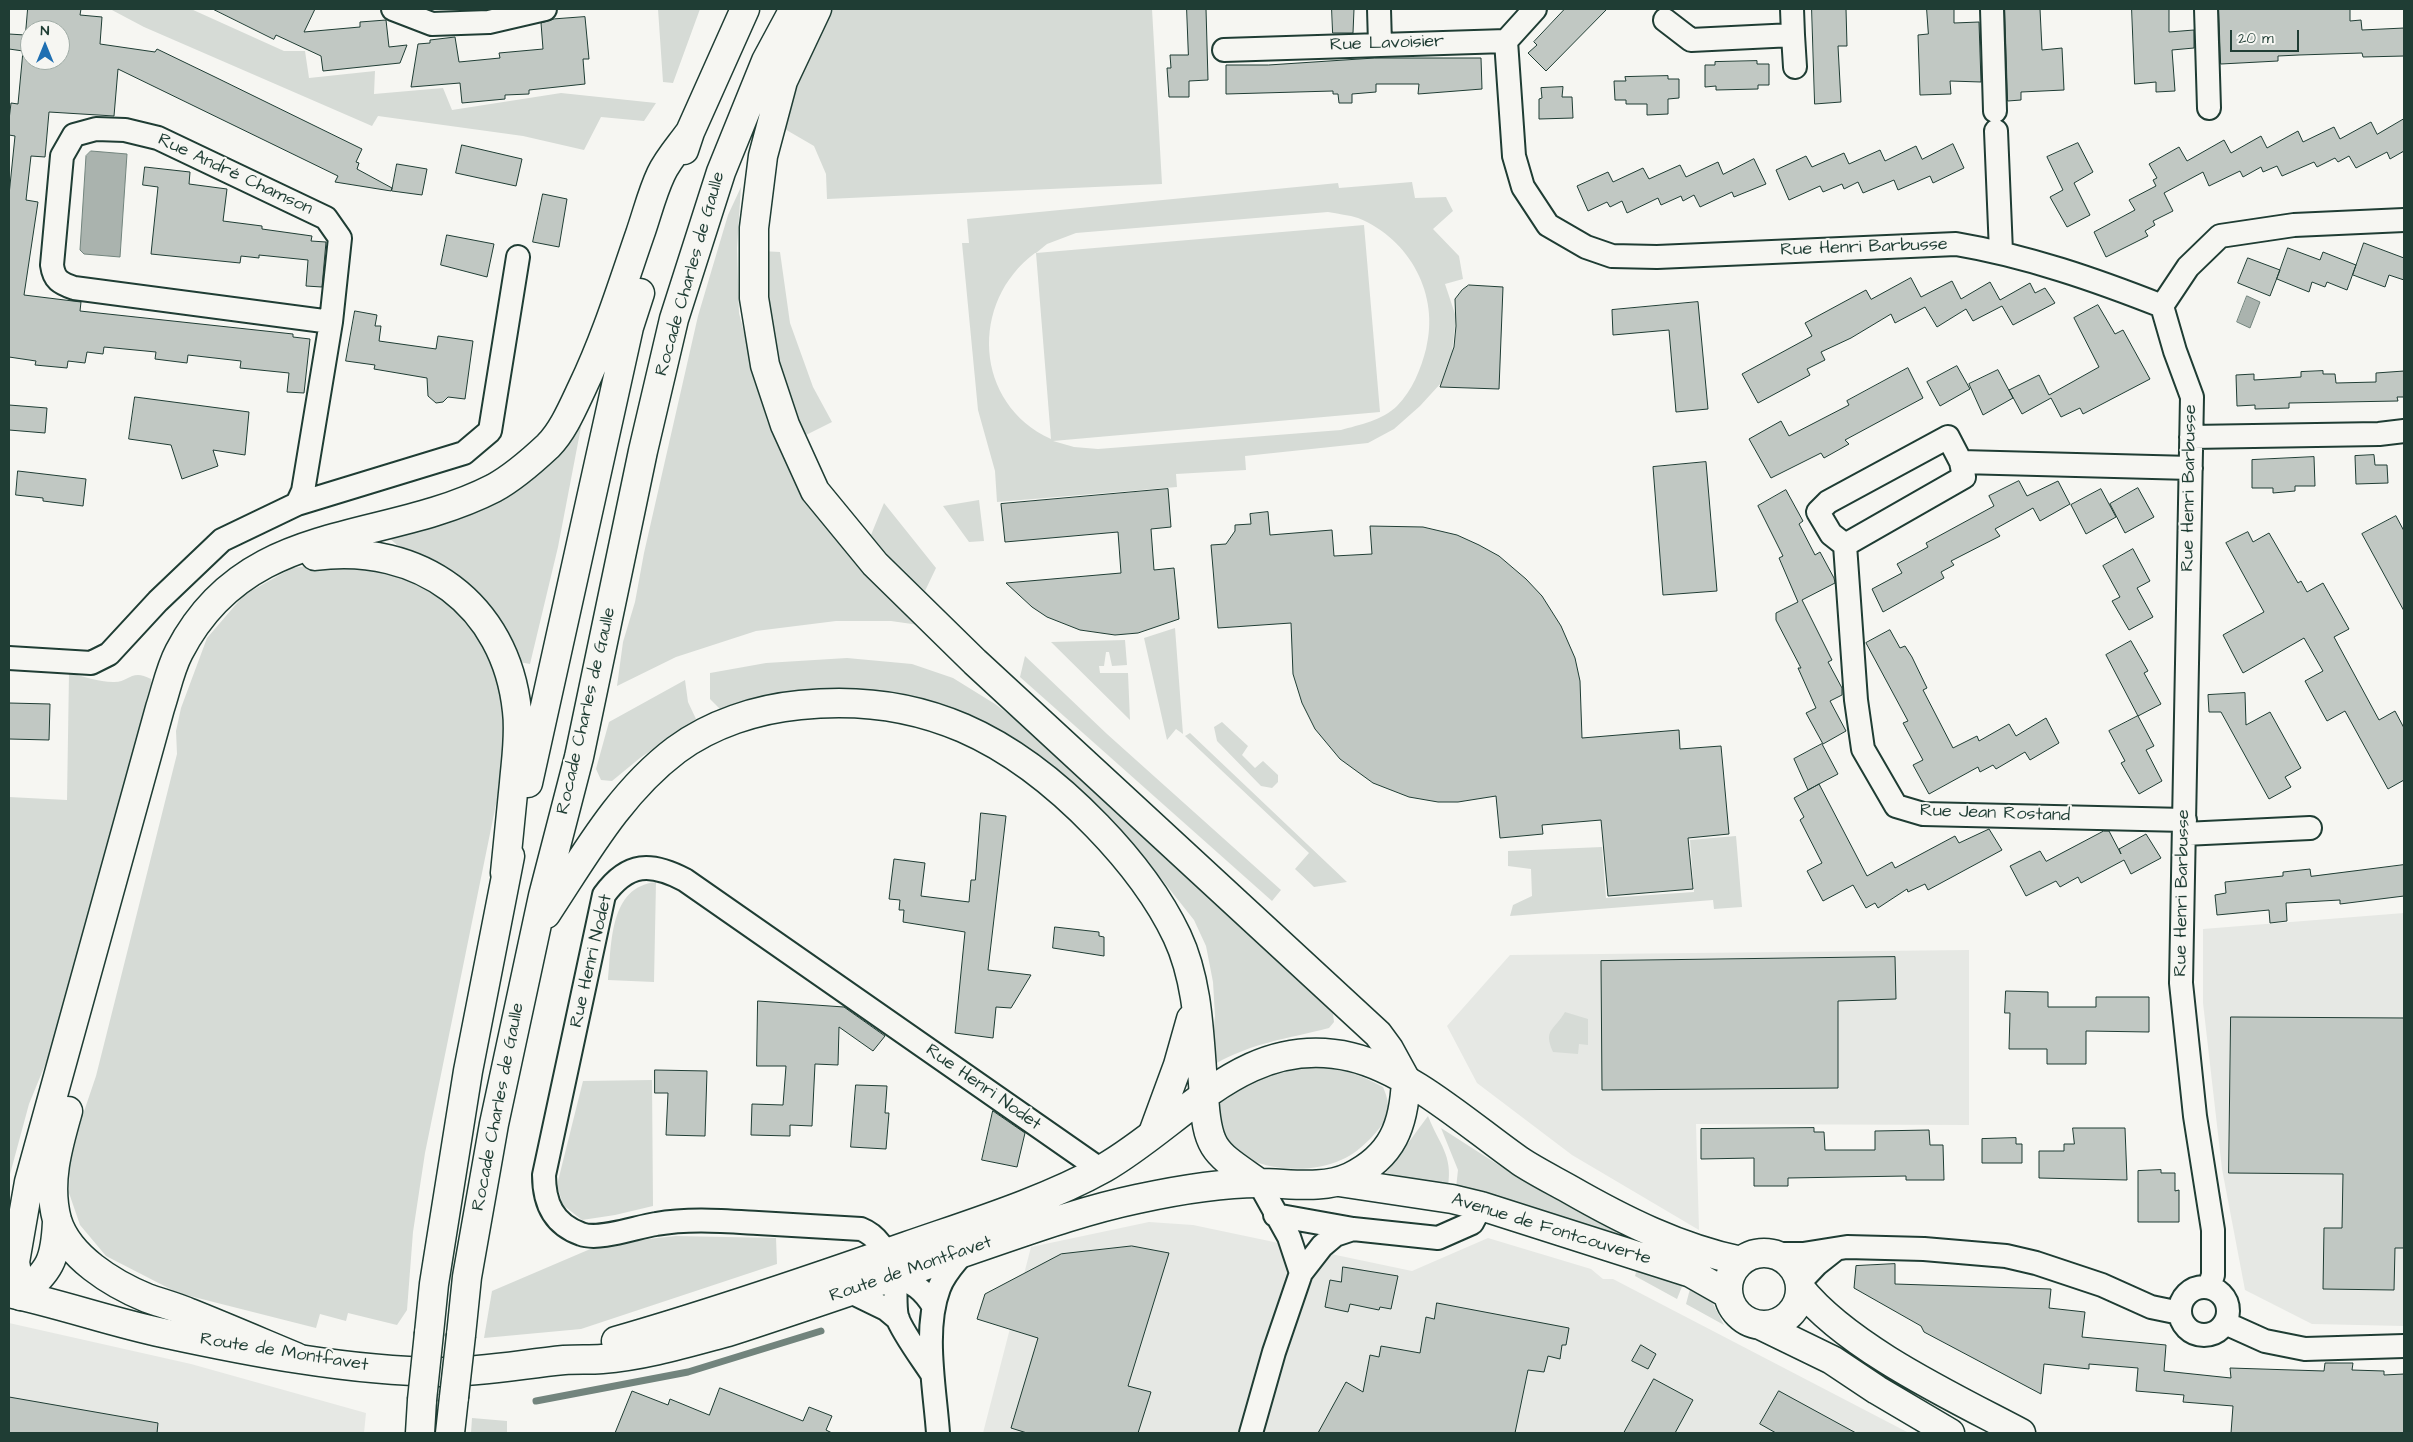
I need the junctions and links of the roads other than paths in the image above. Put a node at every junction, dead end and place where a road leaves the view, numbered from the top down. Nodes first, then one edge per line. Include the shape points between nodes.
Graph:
1 (393, 9) edge
2 (545, 9) edge
3 (745, 9) edge
4 (794, 9) edge
5 (817, 9) edge
6 (1380, 9) edge
7 (1535, 9) edge
8 (1792, 9) edge
9 (1992, 9) edge
10 (2206, 9) edge
11 (1665, 20) dead end
12 (1793, 35) junction
13 (1506, 41) junction
14 (1380, 44) junction
15 (1224, 50) dead end
16 (1795, 67) dead end
17 (2210, 108) dead end
18 (690, 132) junction
19 (2404, 220) edge
20 (2001, 252) junction
21 (518, 257) dead end
22 (2162, 306) junction
23 (331, 322) junction
24 (2404, 431) edge
25 (2191, 437) junction
26 (1961, 462) junction
27 (2191, 468) junction
28 (297, 504) junction
29 (1845, 545) junction
30 (9, 658) edge
31 (2185, 827) junction
32 (2310, 828) dead end
33 (505, 873) junction
34 (536, 930) junction
35 (1195, 1005) junction
36 (1406, 1080) junction
37 (1204, 1095) junction
38 (1153, 1133) junction
39 (1101, 1170) junction
40 (29, 1182) junction
41 (1258, 1182) junction
42 (1339, 1182) junction
43 (1481, 1206) junction
44 (1275, 1216) junction
45 (58, 1222) junction
46 (1353, 1229) junction
47 (9, 1233) edge
48 (1837, 1248) junction
49 (963, 1253) junction
50 (1774, 1254) junction
51 (1740, 1261) junction
52 (890, 1265) junction
53 (1301, 1272) junction
54 (1800, 1285) junction
55 (2209, 1288) junction
56 (849, 1291) junction
57 (1728, 1294) junction
58 (15, 1295) edge
59 (934, 1307) junction
60 (2180, 1313) junction
61 (898, 1319) junction
62 (2225, 1324) junction
63 (1760, 1325) junction
64 (2404, 1346) edge
65 (296, 1357) junction
66 (565, 1360) junction
67 (932, 1374) junction
68 (420, 1433) edge
69 (450, 1433) edge
70 (938, 1433) edge
71 (1251, 1433) edge
72 (1950, 1433) edge
73 (2021, 1433) edge

1 - 2 street via 432,24 489,22
3 - 18 main road, Rocade Charles de Gaulle
4 - 34 main road, Rocade Charles de Gaulle via 766,61 721,172 674,319 579,757
5 - 36 main road via 784,81 763,156 754,228 754,298 765,365 785,425 815,491 874,564 969,656 1378,1034
6 - 14 street
7 - 13 street
8 - 12 street
9 - 20 street
10 - 17 street
11 - 12 street via 1691,40
12 - 16 street
13 - 14 street, Rue Lavoisier
13 - 20 street, Rue Henri Barbusse via 1514,156 1523,187 1548,224 1586,248 1612,256 1657,257 1956,244
14 - 15 street, Rue Lavoisier
18 - 33 main road, Rocade Charles de Gaulle via 629,327 535,756
18 - 40 main road via 661,173 610,327 571,411 550,444 496,487 462,502 311,544 258,567 232,585 192,629 178,654 160,708
19 - 22 street via 2294,225 2220,236 2188,267
20 - 22 street, Rue Henri Barbusse via 2117,288
21 - 28 street via 490,430 464,454
22 - 25 street, Rue Henri Barbusse via 2192,397
23 - 23 street, Rue André Chamson via 340,238 326,218 158,138 125,130 96,129 74,135 62,156 52,265 54,277 61,284
23 - 28 street, Rue André Chamson via 304,491
24 - 25 street
25 - 27 street, Rue Henri Barbusse
26 - 27 street
26 - 29 street via 1964,477
26 - 29 street via 1948,437 1828,502 1818,512 1831,534
27 - 31 street, Rue Henri Barbusse
28 - 30 street via 222,540 158,601 110,654 91,663
29 - 31 street, Rue Jean Rostand via 1856,700 1863,749 1896,806 1923,814
31 - 32 street, Rue Jean Rostand
31 - 55 street, Rue Henri Barbusse via 2181,983 2195,1116 2212,1230 2213,1275
33 - 45 main road via 519,735 517,709 504,658 474,607 433,575 403,562 370,555 337,553 309,557 256,582 218,616 199,644 164,736 60,1142 52,1184
33 - 68 main road, Rocade Charles de Gaulle, bridge via 434,1284
34 - 35 main road via 624,798 677,749 703,733 769,710 817,703 876,704 906,708 941,719 996,743 1043,775 1084,813 1119,849 1156,896 1189,967
34 - 69 main road, Rocade Charles de Gaulle, bridge via 483,1179 467,1277
35 - 37 main road
35 - 38 main road via 1178,1065
36 - 37 main road via 1352,1057 1306,1052 1251,1067
36 - 42 main road via 1402,1122 1391,1143 1364,1168
36 - 51 main road, Avenue de Fontcouverte via 1524,1163 1592,1202 1642,1228 1698,1251
37 - 38 main road, Route de Montfavet
37 - 41 main road via 1207,1131 1212,1145
38 - 39 main road, Route de Montfavet
39 - 52 main road, Route de Montfavet
39 - 52 street, Rue Henri Nodet via 685,880 666,870 646,867 627,872 614,880 604,895 544,1175 544,1192 555,1218 566,1228 583,1235 601,1235 680,1221 861,1229 877,1238
40 - 47 main road
40 - 58 main road via 15,1262
41 - 42 main road via 1296,1185
41 - 44 street
41 - 49 main road, Route de Montfavet via 1187,1190 1098,1208
42 - 43 main road, Avenue de Fontcouverte
43 - 46 street via 1472,1223 1438,1238
43 - 57 main road, Avenue de Fontcouverte via 1691,1272
44 - 46 street
44 - 53 street via 1289,1237
45 - 58 main road via 56,1245 45,1273
45 - 65 main road via 70,1244 103,1275 146,1297
46 - 53 street via 1335,1235
48 - 50 street via 1803,1254
48 - 54 street via 1817,1264
48 - 60 street via 1924,1249 2006,1256 2102,1285 2151,1307
49 - 52 main road, Route de Montfavet
49 - 59 street via 947,1271
50 - 51 main road via 1751,1255
50 - 54 main road via 1791,1264
51 - 57 main road via 1730,1276
52 - 56 main road, Route de Montfavet
52 - 59 street via 925,1292
52 - 61 street
52 - 66 main road, Route de Montfavet via 599,1346
53 - 71 street
54 - 63 main road via 1799,1300 1793,1311 1773,1324
54 - 73 main road via 1814,1305 1882,1356
55 - 60 street via 2202,1287 2188,1293 2180,1305
55 - 62 street via 2216,1290 2226,1301 2228,1316
56 - 61 street via 886,1309
56 - 66 main road, Route de Montfavet via 728,1332 673,1346 603,1360
57 - 63 main road via 1735,1312
58 - 65 main road, Route de Montfavet via 161,1333
59 - 67 street
60 - 62 street via 2185,1327 2198,1335 2214,1333
61 - 67 street
62 - 64 street via 2265,1341 2306,1349
63 - 72 main road via 1832,1360
65 - 66 main road, Route de Montfavet via 440,1372
67 - 70 street

